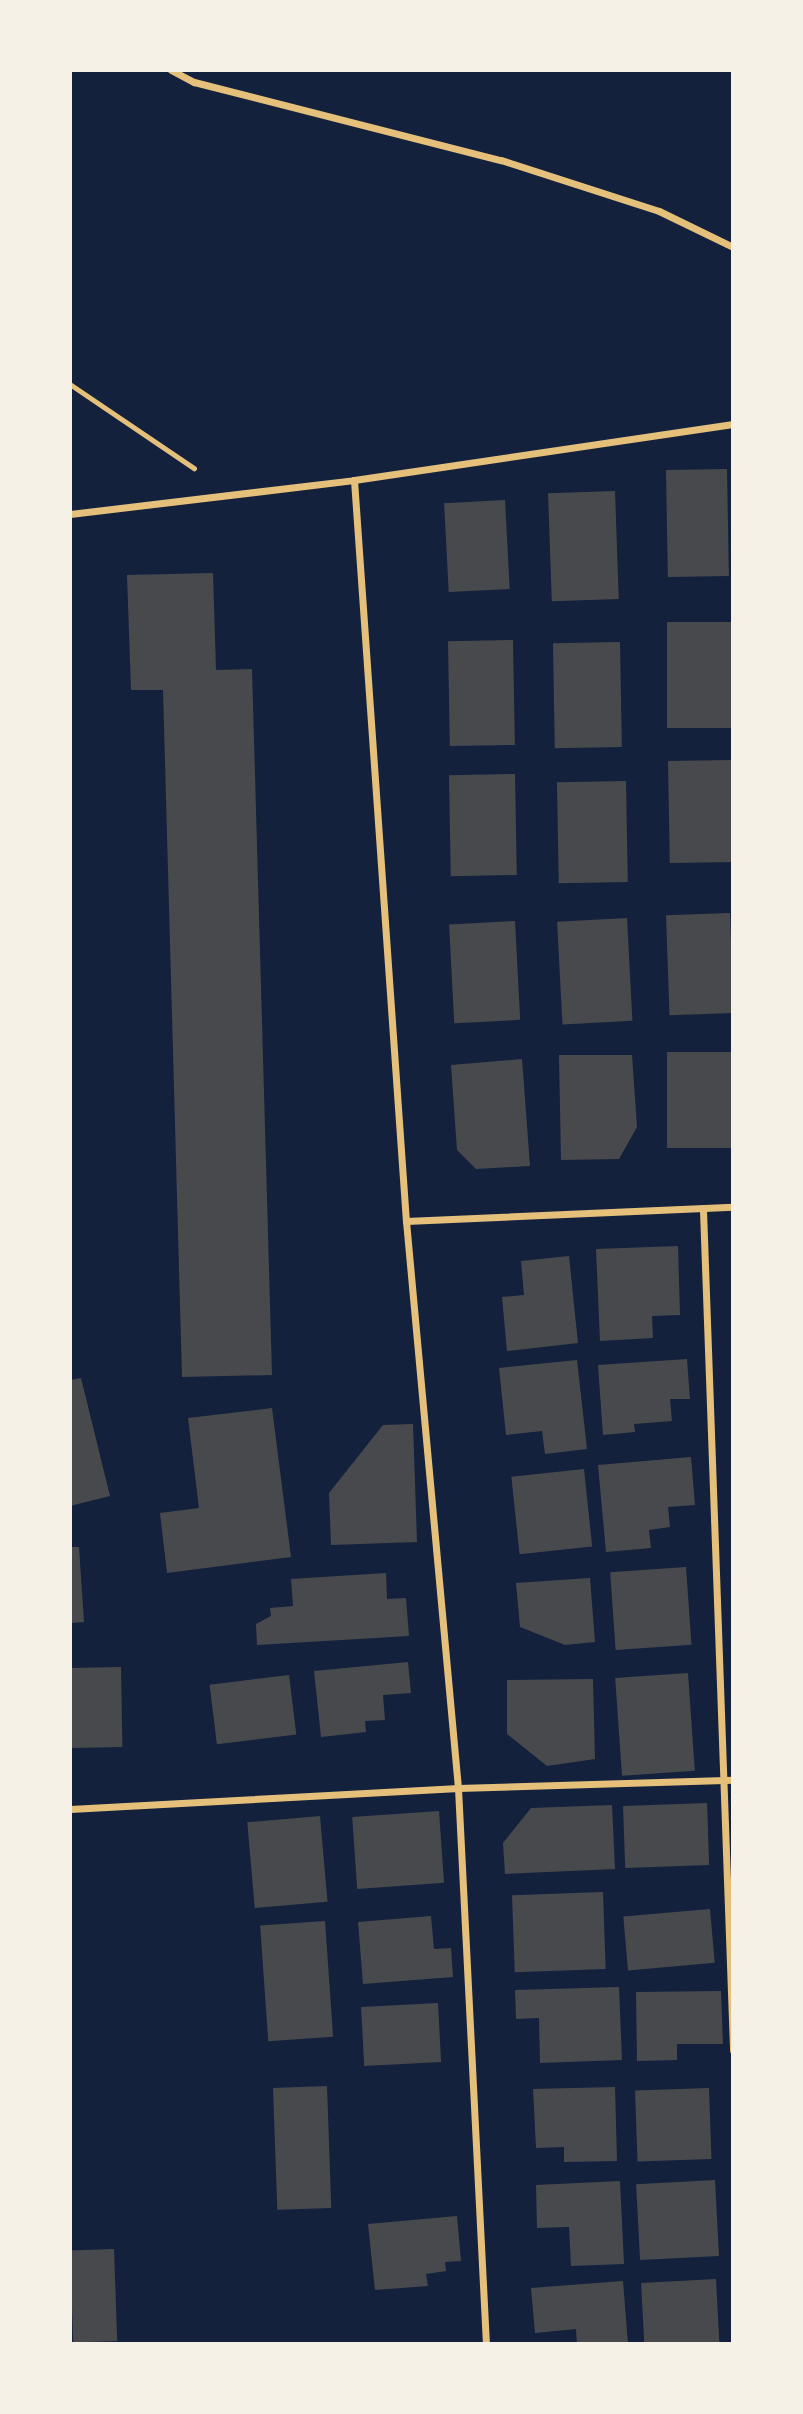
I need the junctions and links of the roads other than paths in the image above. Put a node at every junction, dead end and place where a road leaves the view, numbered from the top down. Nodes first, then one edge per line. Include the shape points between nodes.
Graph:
1 (171, 70) edge
2 (733, 247) edge
3 (733, 424) edge
4 (355, 480) junction
5 (70, 514) edge
6 (733, 1207) edge
7 (703, 1209) junction
8 (406, 1221) junction
9 (721, 1780) junction
10 (733, 1780) edge
11 (458, 1788) junction
12 (70, 1809) edge
13 (733, 2050) edge
14 (485, 2344) edge

1 - 2 street via 194,82 501,160 659,211
3 - 4 street
4 - 5 street
4 - 8 street
6 - 7 street
7 - 8 street
7 - 9 street
8 - 11 street
9 - 10 street
9 - 11 street
9 - 13 street
11 - 12 street
11 - 14 street

